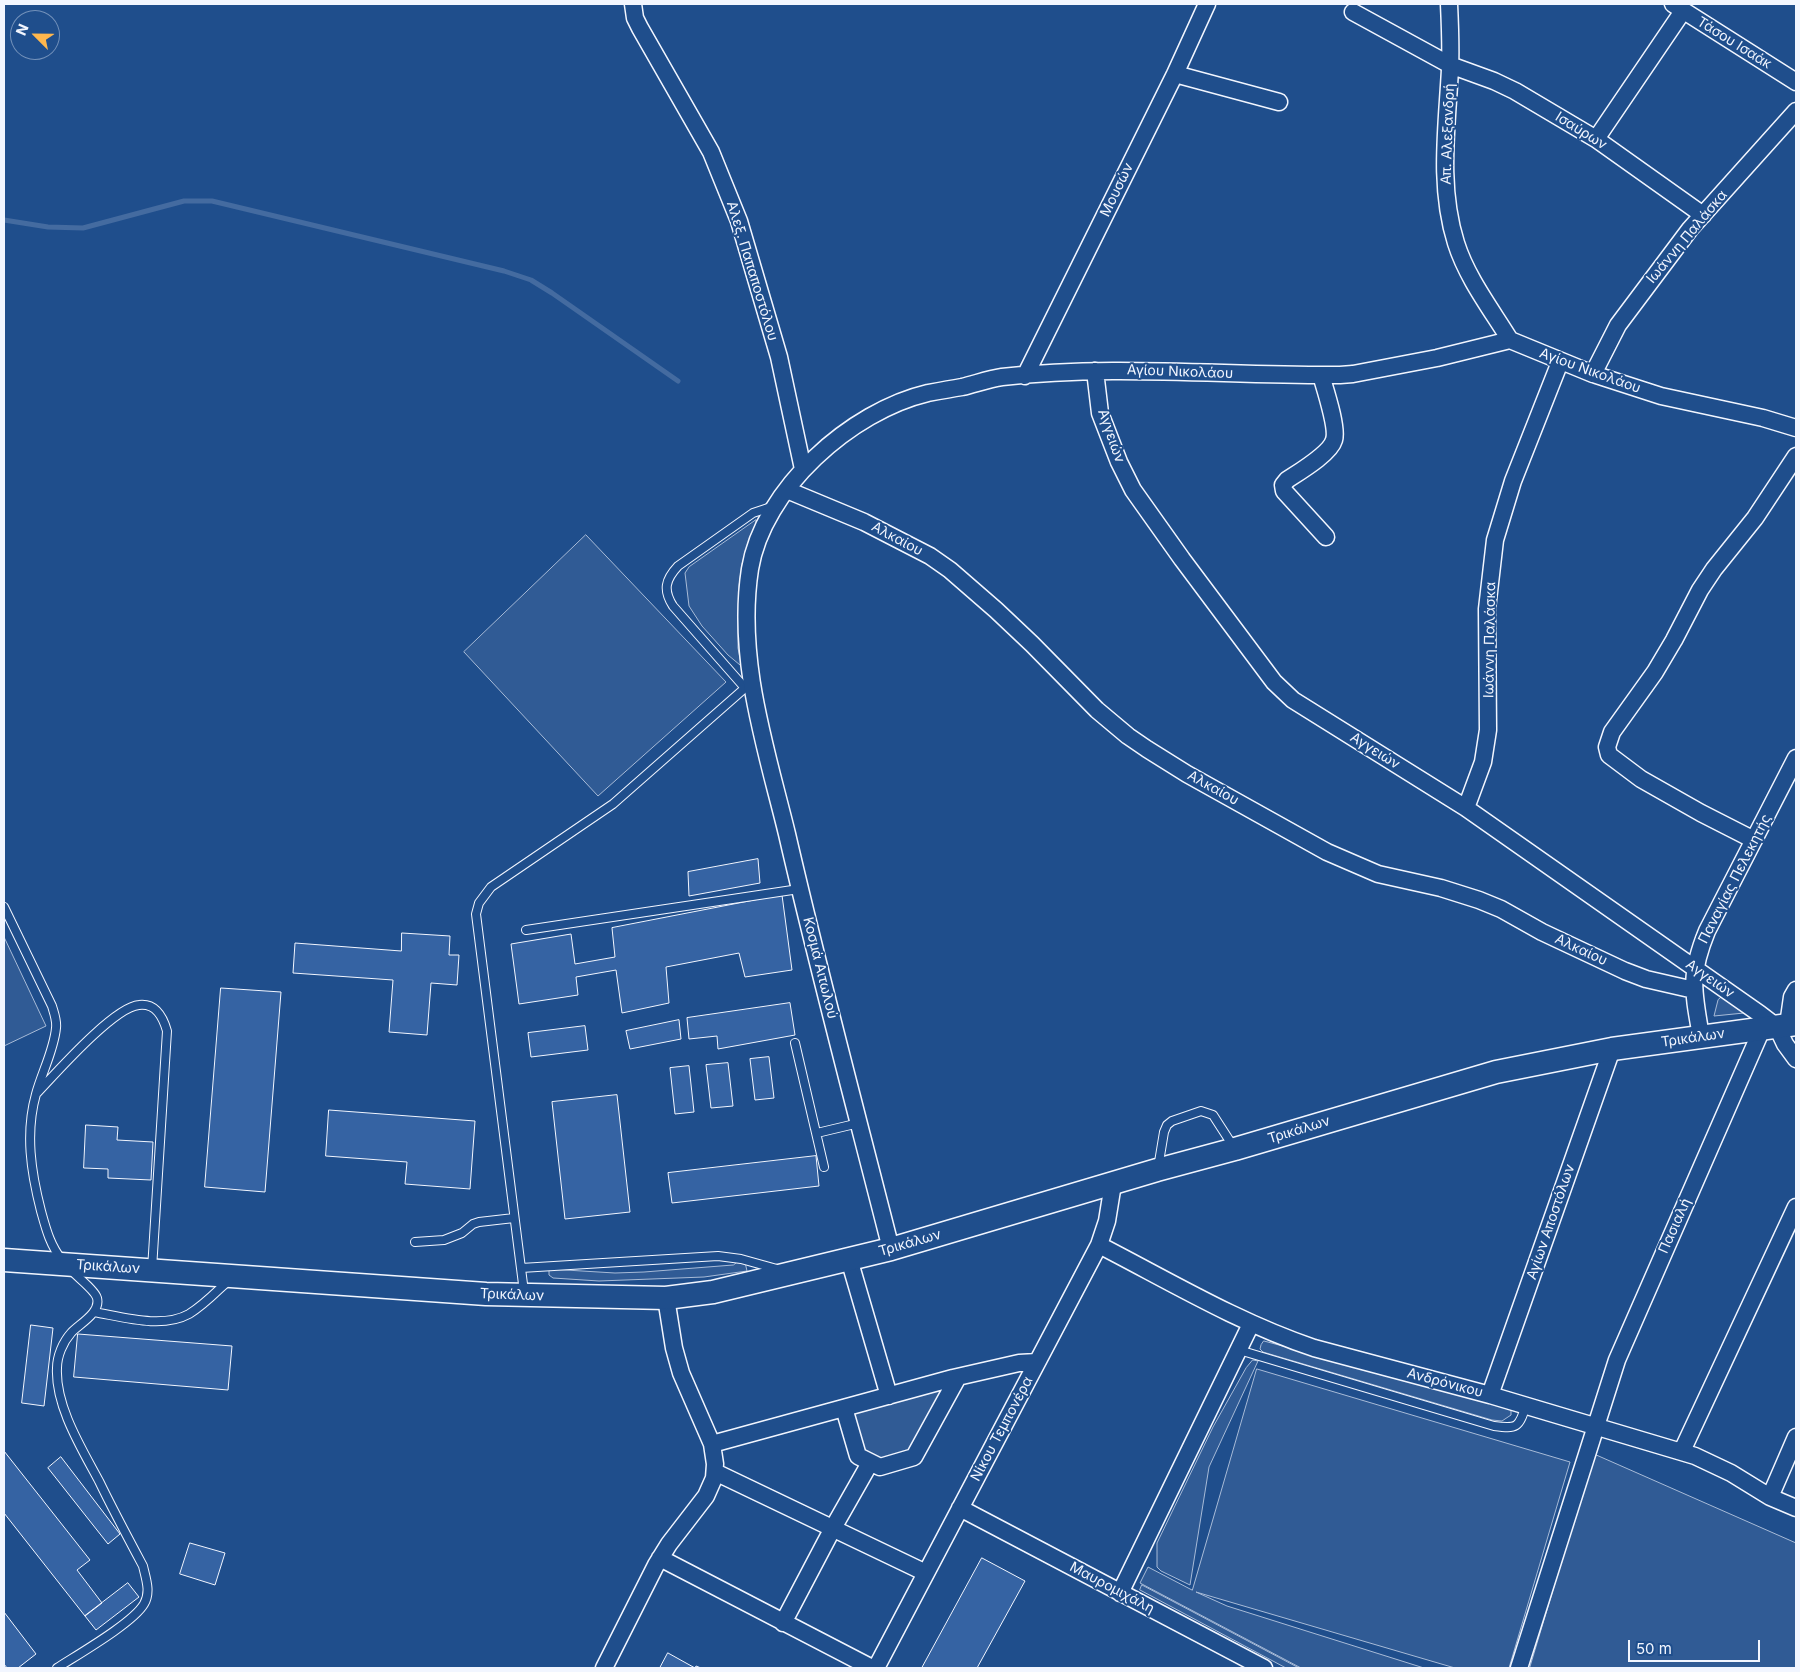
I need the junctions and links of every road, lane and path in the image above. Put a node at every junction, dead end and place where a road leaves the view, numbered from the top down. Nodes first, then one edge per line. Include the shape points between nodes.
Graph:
1 (633, 4) edge
2 (1207, 4) edge
3 (1450, 4) edge
4 (1678, 7) edge
5 (1353, 12) dead end
6 (1450, 65) junction
7 (1175, 74) junction
8 (1796, 82) edge
9 (1279, 102) dead end
10 (1796, 111) edge
11 (1596, 139) junction
12 (1702, 215) junction
13 (1510, 340) junction
14 (1560, 362) junction
15 (1095, 371) junction
16 (1593, 374) junction
17 (1321, 375) junction
18 (1024, 376) junction
19 (1796, 428) edge
20 (1796, 456) edge
21 (803, 469) junction
22 (787, 490) junction
23 (776, 505) junction
24 (1326, 537) dead end
25 (748, 687) junction
26 (1796, 758) edge
27 (1466, 808) junction
28 (1754, 840) junction
29 (800, 889) junction
30 (4, 907) edge
31 (526, 930) dead end
32 (1695, 968) junction
33 (1694, 990) junction
34 (1796, 990) edge
35 (1781, 1026) edge
36 (1701, 1036) junction
37 (795, 1043) dead end
38 (1612, 1049) junction
39 (1796, 1059) edge
40 (36, 1095) junction
41 (859, 1122) junction
42 (817, 1133) junction
43 (1235, 1149) junction
44 (824, 1167) dead end
45 (1157, 1170) junction
46 (1113, 1184) junction
47 (1796, 1207) edge
48 (514, 1218) junction
49 (415, 1242) dead end
50 (1099, 1245) junction
51 (891, 1249) junction
52 (849, 1259) junction
53 (4, 1260) edge
54 (65, 1265) junction
55 (521, 1268) junction
56 (152, 1270) junction
57 (791, 1273) junction
58 (233, 1276) junction
59 (525, 1296) junction
60 (666, 1298) junction
61 (94, 1312) junction
62 (1252, 1324) junction
63 (1239, 1350) junction
64 (1038, 1362) junction
65 (958, 1377) junction
66 (1490, 1395) junction
67 (889, 1396) junction
68 (1526, 1405) junction
69 (844, 1408) junction
70 (1595, 1425) junction
71 (1796, 1437) edge
72 (712, 1444) junction
73 (1682, 1451) junction
74 (870, 1463) junction
75 (715, 1472) junction
76 (1770, 1498) junction
77 (960, 1508) junction
78 (1796, 1508) edge
79 (833, 1528) junction
80 (660, 1558) junction
81 (926, 1573) junction
82 (1120, 1593) junction
83 (783, 1623) junction
84 (57, 1668) edge
85 (604, 1668) edge
86 (874, 1668) edge
87 (1264, 1668) edge
88 (1519, 1668) edge

1 - 21 street, Αλεξ. Παπαποστόλου via 640,28 711,152 740,222 779,357
2 - 7 street, Μουσών
3 - 6 street, Απ. Αλεξανδρή
4 - 8 street, Τάσου Ισαάκ
4 - 11 street
5 - 6 street, Ισαύρων
6 - 11 street, Ισαύρων via 1515,91
6 - 13 street, Απ. Αλεξανδρή via 1444,178 1451,223 1467,268
7 - 9 street
7 - 18 street, Μουσών
10 - 12 street, Ιωάννη Παλάσκα
11 - 12 street, Ισαύρων
12 - 16 street, Ιωάννη Παλάσκα via 1618,325
13 - 14 street, Αγίου Νικολάου
13 - 17 street, Αγίου Νικολάου via 1376,370
14 - 16 street, Αγίου Νικολάου
14 - 27 street, Ιωάννη Παλάσκα via 1513,481 1495,540 1487,609 1488,730 1483,762
15 - 17 street, Αγίου Νικολάου
15 - 18 street, Αγίου Νικολάου
15 - 27 street, Αγγειών via 1100,412 1133,490 1274,682 1294,700
16 - 19 street, Αγίου Νικολάου via 1661,396
17 - 24 street via 1336,429 1334,442 1316,460 1286,480 1283,486
18 - 21 street, Αγίου Νικολάου via 926,394 884,408 849,430
20 - 28 street via 1755,518 1700,590 1655,672 1612,732 1607,748 1609,755 1642,779
21 - 22 street, Αγίου Νικολάου
22 - 23 street, Αγίου Νικολάου
22 - 33 street, Αλκαίου via 864,522 930,556 996,610 1097,710 1134,740 1187,774 1327,852 1378,874 1480,900 1625,971
23 - 25 street, Αγίου Νικολάου via 756,544 750,569 745,616
23 - 25 lane via 754,513 678,566 670,574 667,585 667,596 673,606
25 - 29 street, Κοσμά Αιτωλού
25 - 48 lane via 613,804 491,887 479,903 476,914
26 - 28 street, Παναγίας Πελεκητής
27 - 32 street, Αγγειών
28 - 32 street, Παναγίας Πελεκητής via 1707,931
29 - 31 lane
29 - 41 street, Κοσμά Αιτωλού
30 - 40 lane via 56,1017 54,1038
32 - 33 street, Παναγίας Πελεκητής
32 - 35 street, Αγγειών
33 - 36 street, Παναγίας Πελεκητής
34 - 35 street, Πασιαλή
35 - 36 main road, Τρικάλων
35 - 39 street via 1785,1044
35 - 70 street, Πασιαλή via 1617,1360
36 - 38 main road, Τρικάλων
37 - 42 lane
38 - 43 main road, Τρικάλων via 1476,1077
38 - 66 street, Αγίων Αποστόλων
40 - 54 lane via 30,1129 35,1190 51,1244
40 - 56 lane via 96,1032 127,1008 140,1004 160,1012 167,1031
41 - 42 lane
41 - 51 street, Κοσμά Αιτωλού
42 - 44 lane
43 - 45 main road, Τρικάλων
43 - 45 lane via 1213,1115 1201,1111 1167,1125
45 - 46 main road, Τρικάλων
46 - 50 street, Νίκου Τεμπονέρα
46 - 51 main road, Τρικάλων
47 - 73 street
48 - 49 lane via 479,1222 444,1240
48 - 55 lane
50 - 62 street, Ανδρόνικου
50 - 64 street, Νίκου Τεμπονέρα
51 - 52 main road, Τρικάλων
52 - 57 main road, Τρικάλων
52 - 67 street
53 - 54 main road, Τρικάλων
54 - 56 main road, Τρικάλων
54 - 61 lane via 97,1297
55 - 57 lane via 718,1256
55 - 59 lane
56 - 58 main road, Τρικάλων
57 - 60 main road, Τρικάλων via 713,1292
58 - 59 main road, Τρικάλων
58 - 61 lane via 201,1306 177,1319 146,1320
59 - 60 main road, Τρικάλων
60 - 72 street via 681,1373
61 - 84 lane via 70,1334 63,1346 57,1368 60,1394 74,1433 143,1566 148,1585 144,1603 130,1619
62 - 63 street
62 - 66 street, Ανδρόνικου via 1314,1348
63 - 68 lane via 1494,1426 1516,1426
63 - 82 street
64 - 65 street via 1019,1363
64 - 77 street, Νίκου Τεμπονέρα
65 - 67 street
65 - 74 street via 914,1457 880,1467
66 - 68 street, Ανδρόνικου
67 - 69 street
68 - 70 street, Ανδρόνικου
69 - 72 street
69 - 74 street via 858,1456
70 - 73 street, Ανδρόνικου
70 - 88 street, Πασιαλή
71 - 76 street
72 - 75 street
73 - 76 street, Ανδρόνικου via 1719,1467
74 - 79 street
75 - 79 street
75 - 80 street via 706,1496
76 - 78 street, Ανδρόνικου
77 - 81 street, Νίκου Τεμπονέρα
77 - 82 street, Μαυρομιχάλη
79 - 81 street
79 - 83 street
80 - 83 street
80 - 85 street
81 - 86 street, Νίκου Τεμπονέρα
82 - 87 street, Μαυρομιχάλη
83 - 86 street

